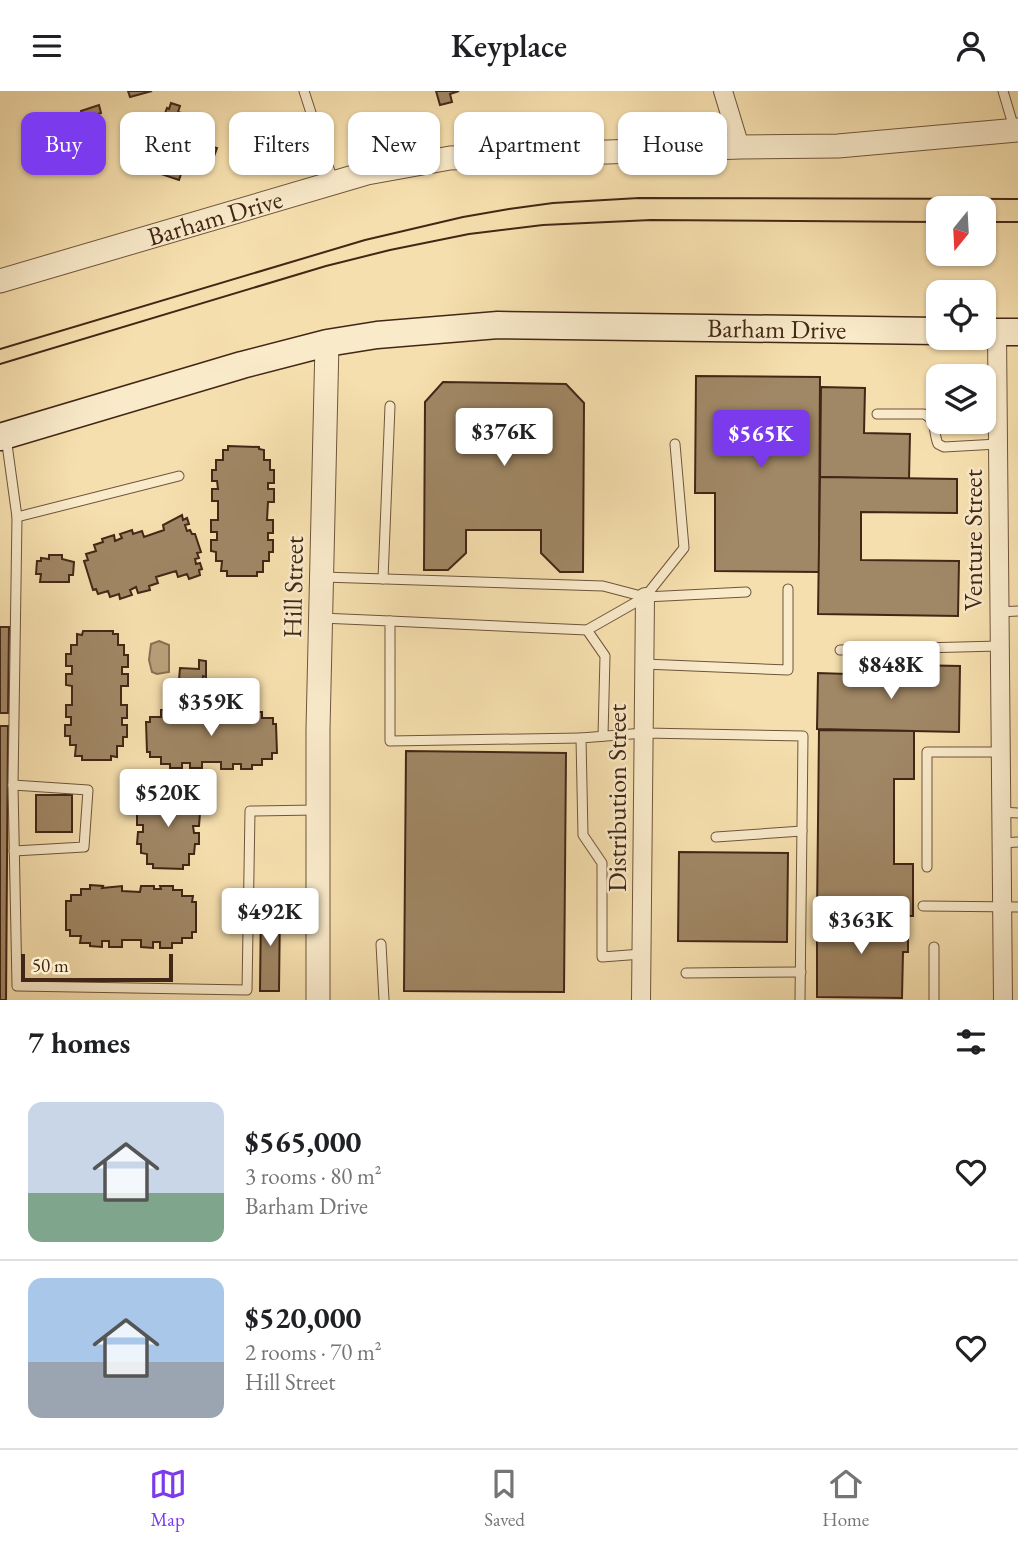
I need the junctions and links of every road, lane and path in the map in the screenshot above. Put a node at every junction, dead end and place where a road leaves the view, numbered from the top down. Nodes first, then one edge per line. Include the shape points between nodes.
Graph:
1 (304, 91) edge
2 (723, 91) edge
3 (1003, 91) edge
4 (1016, 130) edge
5 (740, 147) junction
6 (333, 182) junction
7 (0, 281) edge
8 (926, 331) edge
9 (1000, 332) edge
10 (327, 343) junction
11 (390, 406) dead end
12 (877, 414) dead end
13 (3, 436) edge
14 (675, 443) dead end
15 (998, 444) junction
16 (179, 476) dead end
17 (17, 517) junction
18 (321, 577) junction
19 (383, 579) junction
20 (788, 589) dead end
21 (746, 592) dead end
22 (645, 597) junction
23 (1018, 611) edge
24 (999, 612) junction
25 (321, 618) junction
26 (390, 621) junction
27 (587, 630) junction
28 (1000, 646) junction
29 (840, 650) dead end
30 (644, 664) junction
31 (644, 733) junction
32 (603, 736) junction
33 (581, 738) junction
34 (1000, 752) junction
35 (13, 785) junction
36 (318, 810) junction
37 (1010, 812) edge
38 (802, 831) junction
39 (716, 837) dead end
40 (1010, 842) edge
41 (14, 851) junction
42 (926, 867) dead end
43 (923, 906) dead end
44 (1010, 907) edge
45 (381, 944) dead end
46 (934, 947) dead end
47 (642, 954) junction
48 (800, 972) junction
49 (686, 973) dead end
50 (318, 1000) edge
51 (384, 1000) edge
52 (641, 1000) edge
53 (800, 1000) edge
54 (934, 1000) edge
55 (1003, 1000) edge

1 - 6 lane
2 - 5 street
3 - 4 lane
4 - 5 street, Barham Drive via 838,146
5 - 6 street, Barham Drive via 450,158
6 - 7 street, Barham Drive
8 - 10 main road, Barham Drive via 498,325
9 - 15 street, Venture Street
10 - 13 main road, Barham Drive
10 - 18 street, Hill Street
11 - 19 lane
12 - 15 lane via 923,414 933,422 938,444 944,447
13 - 17 lane
14 - 22 lane via 684,548
15 - 24 street, Venture Street
16 - 17 lane
17 - 35 lane
18 - 19 lane
18 - 25 street, Hill Street
19 - 22 lane via 603,586
20 - 30 lane via 788,670
21 - 22 lane
22 - 27 lane
22 - 30 street, Distribution Street
23 - 24 lane
24 - 28 street, Venture Street
25 - 26 lane
25 - 36 street, Hill Street
26 - 27 lane
26 - 33 lane via 390,741
27 - 32 lane via 605,656
28 - 29 lane
28 - 34 street, Venture Street
30 - 31 street, Distribution Street
31 - 32 lane
31 - 38 lane via 803,736
31 - 47 street, Distribution Street
32 - 33 lane
33 - 47 lane via 583,835 602,863 601,957
34 - 37 street, Venture Street
34 - 42 lane via 928,752
35 - 41 lane
35 - 41 lane via 88,790 84,847
36 - 41 lane via 250,811 247,990 17,986
36 - 50 street, Hill Street
37 - 40 street, Venture Street
38 - 39 lane
38 - 48 lane
40 - 44 street, Venture Street
43 - 44 lane
44 - 55 street, Venture Street
45 - 51 lane
46 - 54 lane
47 - 52 street, Distribution Street
48 - 49 lane
48 - 53 lane

